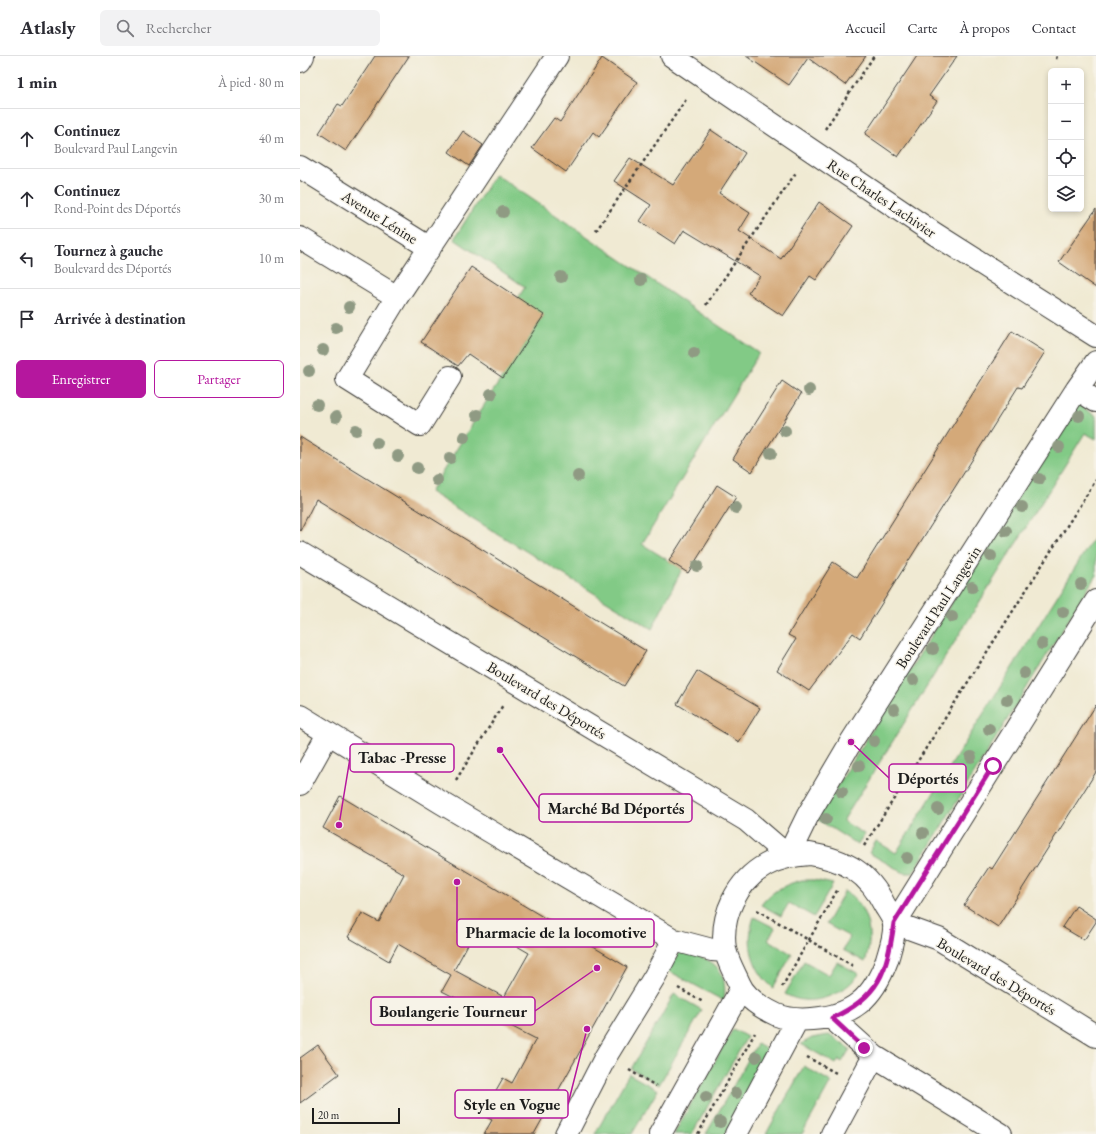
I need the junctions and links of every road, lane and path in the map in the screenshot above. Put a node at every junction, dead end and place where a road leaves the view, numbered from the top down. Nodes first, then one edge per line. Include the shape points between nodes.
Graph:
1 (303, 56) edge
2 (557, 56) edge
3 (672, 56) edge
4 (874, 56) edge
5 (300, 61) edge
6 (701, 76) junction
7 (811, 150) junction
8 (300, 167) edge
9 (596, 231) dead end
10 (300, 238) edge
11 (430, 248) junction
12 (397, 297) junction
13 (706, 305) dead end
14 (1096, 336) edge
15 (1096, 362) edge
16 (450, 377) dead end
17 (1077, 389) junction
18 (1096, 401) edge
19 (1096, 480) edge
20 (300, 553) edge
21 (1096, 601) edge
22 (517, 682) junction
23 (300, 716) edge
24 (328, 734) junction
25 (300, 784) edge
26 (442, 803) junction
27 (788, 856) junction
28 (851, 866) junction
29 (734, 897) junction
30 (894, 923) junction
31 (674, 940) junction
32 (809, 940) junction
33 (725, 951) junction
34 (879, 980) junction
35 (741, 989) junction
36 (768, 1011) junction
37 (832, 1018) junction
38 (797, 1020) junction
39 (1096, 1036) edge
40 (606, 1056) junction
41 (874, 1056) junction
42 (660, 1089) dead end
43 (566, 1134) edge
44 (660, 1134) edge
45 (698, 1134) edge
46 (736, 1134) edge
47 (832, 1134) edge
48 (1000, 1134) edge

1 - 5 street
2 - 11 street
3 - 6 street, Rue Charles Lachivier
4 - 7 path
6 - 7 street, Rue Charles Lachivier
6 - 9 path
7 - 13 path
7 - 14 street, Rue Charles Lachivier via 935,234
8 - 11 street, Avenue Lénine
10 - 12 street
11 - 12 street, Avenue Lénine
12 - 16 street, Avenue Lénine via 347,379 420,425
15 - 17 street, Boulevard Paul Langevin
17 - 18 street
17 - 27 street, Boulevard Paul Langevin via 851,742 808,815
19 - 28 path
20 - 22 street, Boulevard des Déportés
21 - 30 street
22 - 26 path
22 - 27 street, Boulevard des Déportés via 746,820
23 - 24 street
24 - 25 street
24 - 26 street
26 - 31 street
27 - 28 street via 810,854 831,857
27 - 29 street via 766,864 748,878
28 - 30 street via 868,880 881,897
28 - 32 path
29 - 32 path
29 - 33 street via 727,916
30 - 34 street via 890,950
30 - 39 street, Boulevard des Déportés via 939,939
31 - 33 street
31 - 40 street
32 - 34 path
32 - 36 path
33 - 35 street
34 - 37 street via 866,997
35 - 36 street
35 - 44 street
36 - 38 street
36 - 45 path
37 - 38 street
37 - 41 street
38 - 46 street
40 - 42 path
40 - 43 street
41 - 47 street
41 - 48 street

